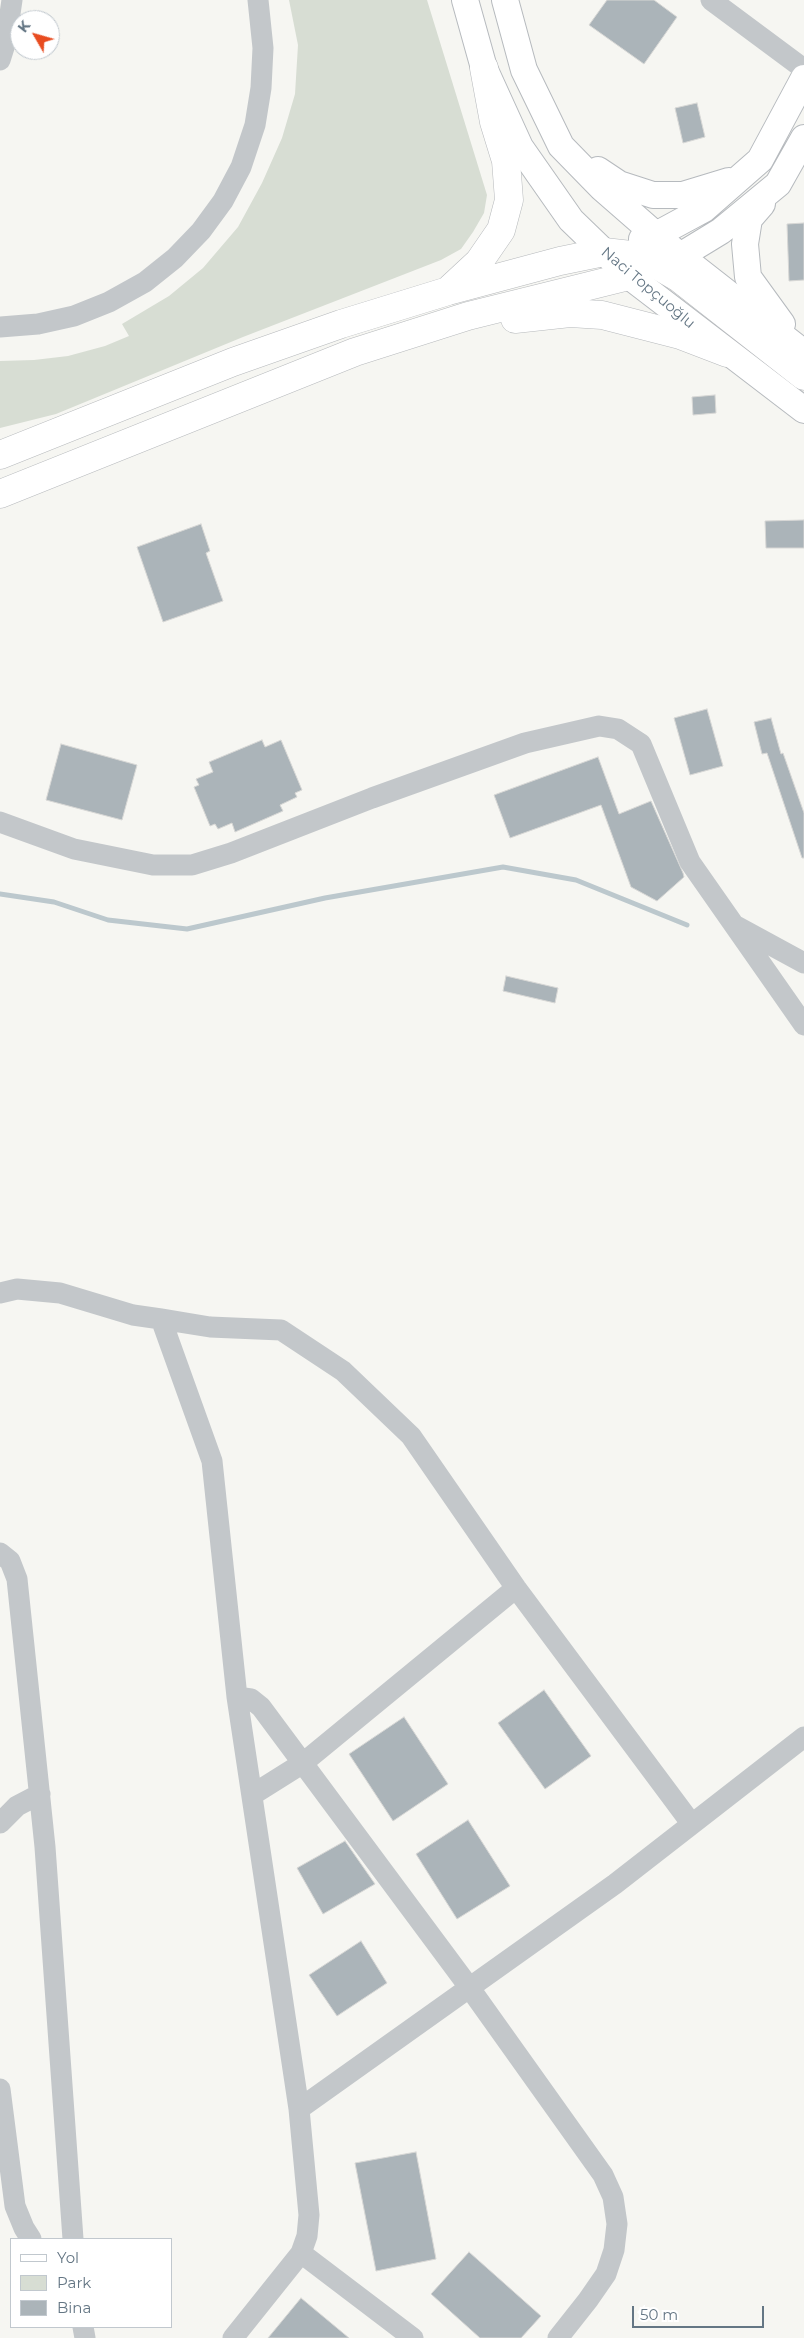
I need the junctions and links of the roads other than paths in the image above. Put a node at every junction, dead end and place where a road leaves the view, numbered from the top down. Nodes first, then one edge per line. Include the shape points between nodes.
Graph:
1 (12, 0) edge
2 (258, 0) edge
3 (465, 0) edge
4 (505, 0) edge
5 (710, 0) edge
6 (0, 60) edge
7 (484, 68) junction
8 (804, 69) edge
9 (804, 78) edge
10 (804, 138) edge
11 (561, 146) junction
12 (760, 160) junction
13 (778, 184) junction
14 (656, 235) junction
15 (604, 252) junction
16 (668, 260) junction
17 (629, 276) junction
18 (448, 291) junction
19 (468, 316) junction
20 (0, 327) edge
21 (804, 352) edge
22 (727, 353) junction
23 (804, 376) edge
24 (804, 410) edge
25 (3, 452) edge
26 (0, 494) edge
27 (0, 822) edge
28 (734, 924) junction
29 (804, 962) edge
30 (804, 1025) edge
31 (0, 1293) edge
32 (161, 1319) junction
33 (0, 1553) edge
34 (516, 1588) junction
35 (237, 1697) junction
36 (804, 1737) edge
37 (304, 1763) junction
38 (40, 1794) junction
39 (252, 1795) junction
40 (0, 1823) edge
41 (692, 1823) junction
42 (469, 1987) junction
43 (0, 2089) edge
44 (299, 2109) junction
45 (30, 2238) edge
46 (73, 2238) edge
47 (301, 2253) junction
48 (233, 2338) edge
49 (413, 2338) edge
50 (558, 2338) edge

1 - 6 street
2 - 20 street via 263,48 255,125 241,167 223,201 201,231 145,282 109,302 74,316 38,324
3 - 7 main road, Naci Topçuoğlu
4 - 11 main road via 524,70
5 - 8 street
7 - 15 main road, Naci Topçuoğlu via 520,147 571,220
7 - 18 highway via 494,122 506,161 510,200 501,230 479,262
9 - 12 main road
10 - 13 main road
11 - 12 main road via 619,184 653,194 683,196 724,183
11 - 14 main road via 602,188
12 - 14 main road via 704,209
13 - 16 main road via 721,231
13 - 21 main road via 749,219 745,244 748,277
14 - 15 main road
14 - 16 main road
15 - 16 highway
15 - 17 main road, Naci Topçuoğlu
15 - 18 highway
16 - 17 main road
16 - 21 main road
16 - 23 highway via 679,278
17 - 19 highway
17 - 22 main road, Naci Topçuoğlu
18 - 25 highway via 233,362
19 - 22 highway via 520,319 570,313 602,315 680,335
19 - 26 highway via 355,352
22 - 24 main road, Naci Topçuoğlu
27 - 28 street via 74,849 153,865 192,865 525,743 599,726 618,729 641,744 690,862
28 - 29 street
28 - 30 street
31 - 32 street via 17,1289 60,1293 133,1315
32 - 34 street via 210,1327 281,1330 343,1371 411,1436
32 - 35 street via 212,1461
33 - 38 street via 10,1561 17,1579
34 - 37 street
34 - 41 street
35 - 37 street via 256,1702
35 - 39 street
36 - 41 street
37 - 39 street
37 - 42 street
38 - 40 street via 17,1806
38 - 46 street
39 - 44 street
41 - 42 street via 615,1884
42 - 44 street
42 - 50 street via 603,2175 613,2198 617,2224 614,2250 606,2274
43 - 45 street via 15,2206
44 - 47 street via 308,2215 307,2236
47 - 48 street
47 - 49 street

